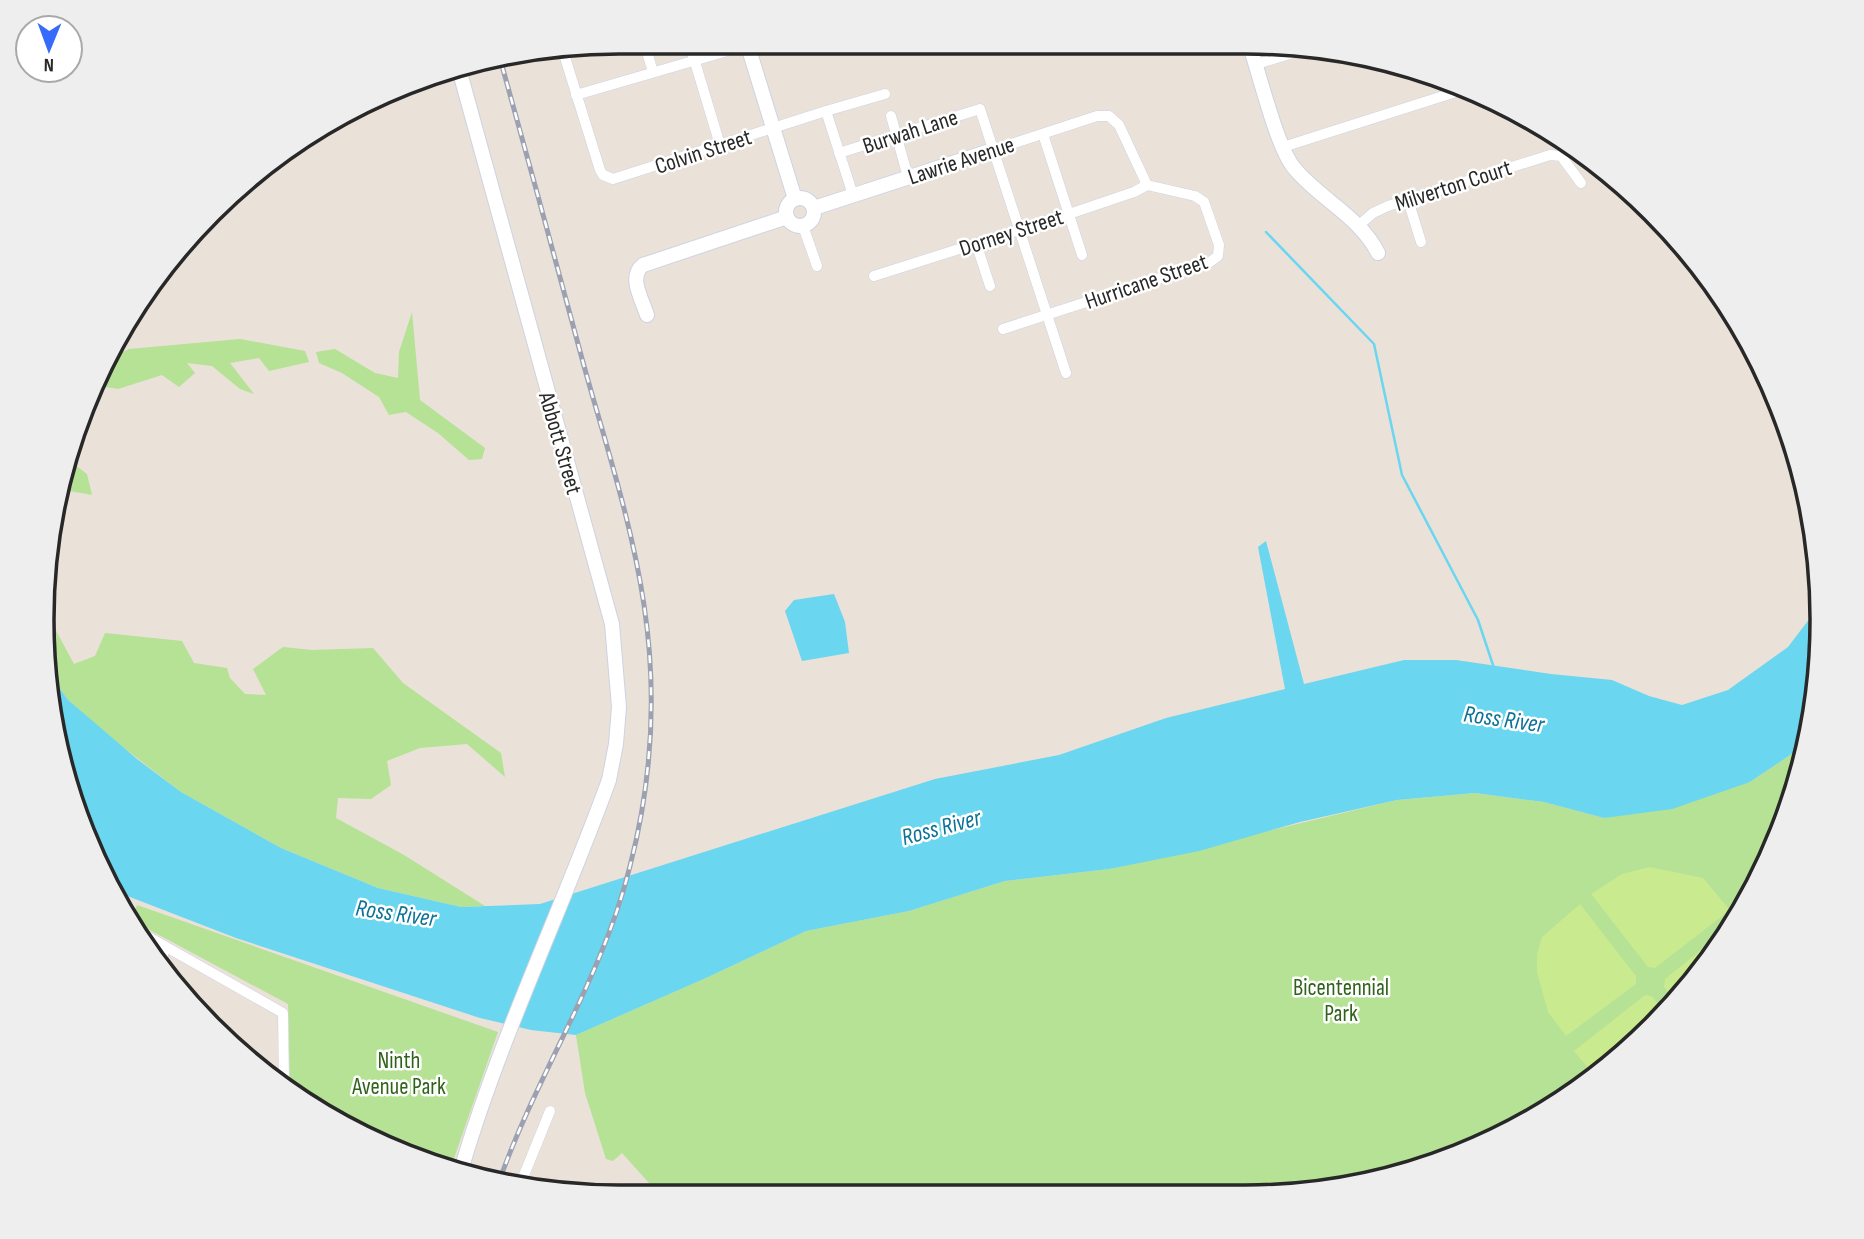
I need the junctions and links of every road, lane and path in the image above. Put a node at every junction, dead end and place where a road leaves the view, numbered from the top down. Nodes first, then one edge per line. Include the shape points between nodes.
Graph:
1 (648, 54) edge
2 (693, 54) edge
3 (716, 54) edge
4 (750, 54) edge
5 (1253, 54) edge
6 (1284, 55) edge
7 (565, 57) edge
8 (695, 61) junction
9 (1256, 64) junction
10 (653, 72) junction
11 (462, 77) edge
12 (1451, 93) edge
13 (885, 94) dead end
14 (576, 95) junction
15 (826, 111) junction
16 (891, 116) dead end
17 (772, 128) junction
18 (1043, 134) junction
19 (895, 136) junction
20 (720, 145) junction
21 (1283, 147) junction
22 (993, 150) junction
23 (839, 153) junction
24 (908, 177) junction
25 (1581, 183) dead end
26 (1147, 185) junction
27 (853, 195) junction
28 (795, 199) junction
29 (1408, 200) junction
30 (814, 208) junction
31 (1069, 214) junction
32 (787, 217) junction
33 (803, 226) junction
34 (1358, 226) junction
35 (1020, 230) junction
36 (1421, 242) dead end
37 (976, 243) junction
38 (1378, 253) dead end
39 (1082, 255) dead end
40 (817, 266) dead end
41 (874, 276) dead end
42 (990, 286) dead end
43 (647, 315) dead end
44 (1046, 315) junction
45 (1003, 329) dead end
46 (1066, 373) dead end
47 (155, 941) edge
48 (163, 946) junction
49 (163, 953) edge
50 (284, 1074) edge
51 (550, 1111) dead end
52 (463, 1162) edge
53 (524, 1176) edge

1 - 10 street
2 - 8 street
3 - 8 street
4 - 17 main road
5 - 9 main road
6 - 9 street
7 - 14 street
8 - 10 street
8 - 20 street
9 - 21 main road
10 - 14 street
11 - 52 main road, Abbott Street via 612,624 619,707 609,780
12 - 21 street
13 - 15 street, Colvin Street
14 - 20 street, Colvin Street via 600,170 613,180
15 - 17 street, Colvin Street
15 - 23 street
16 - 19 street
17 - 20 street, Colvin Street
17 - 28 main road
18 - 22 street, Lawrie Avenue
18 - 26 street, Lawrie Avenue via 1110,116
18 - 31 street
19 - 22 street, Burwah Lane via 980,108
19 - 23 street, Burwah Lane
19 - 24 street
21 - 34 main road via 1293,167
22 - 24 main road, Lawrie Avenue
22 - 35 street
23 - 27 street
24 - 27 main road, Lawrie Avenue
25 - 29 street, Milverton Court via 1562,156 1550,155
26 - 31 street, Dorney Street
26 - 44 street, Hurricane Street via 1205,202 1219,244 1218,256
27 - 30 main road, Lawrie Avenue
28 - 30 main road via 809,201
28 - 32 main road via 788,205
29 - 34 street, Milverton Court via 1380,209
29 - 36 street
30 - 33 main road via 811,222
31 - 35 street, Dorney Street
31 - 39 street
32 - 33 main road via 794,225
32 - 43 main road via 643,265 635,279
33 - 40 street
34 - 38 main road
35 - 37 street, Dorney Street
35 - 44 street
37 - 41 street, Dorney Street
37 - 42 street
44 - 45 street
44 - 46 street
47 - 48 street
48 - 49 street
48 - 50 street via 283,1013
51 - 53 street

